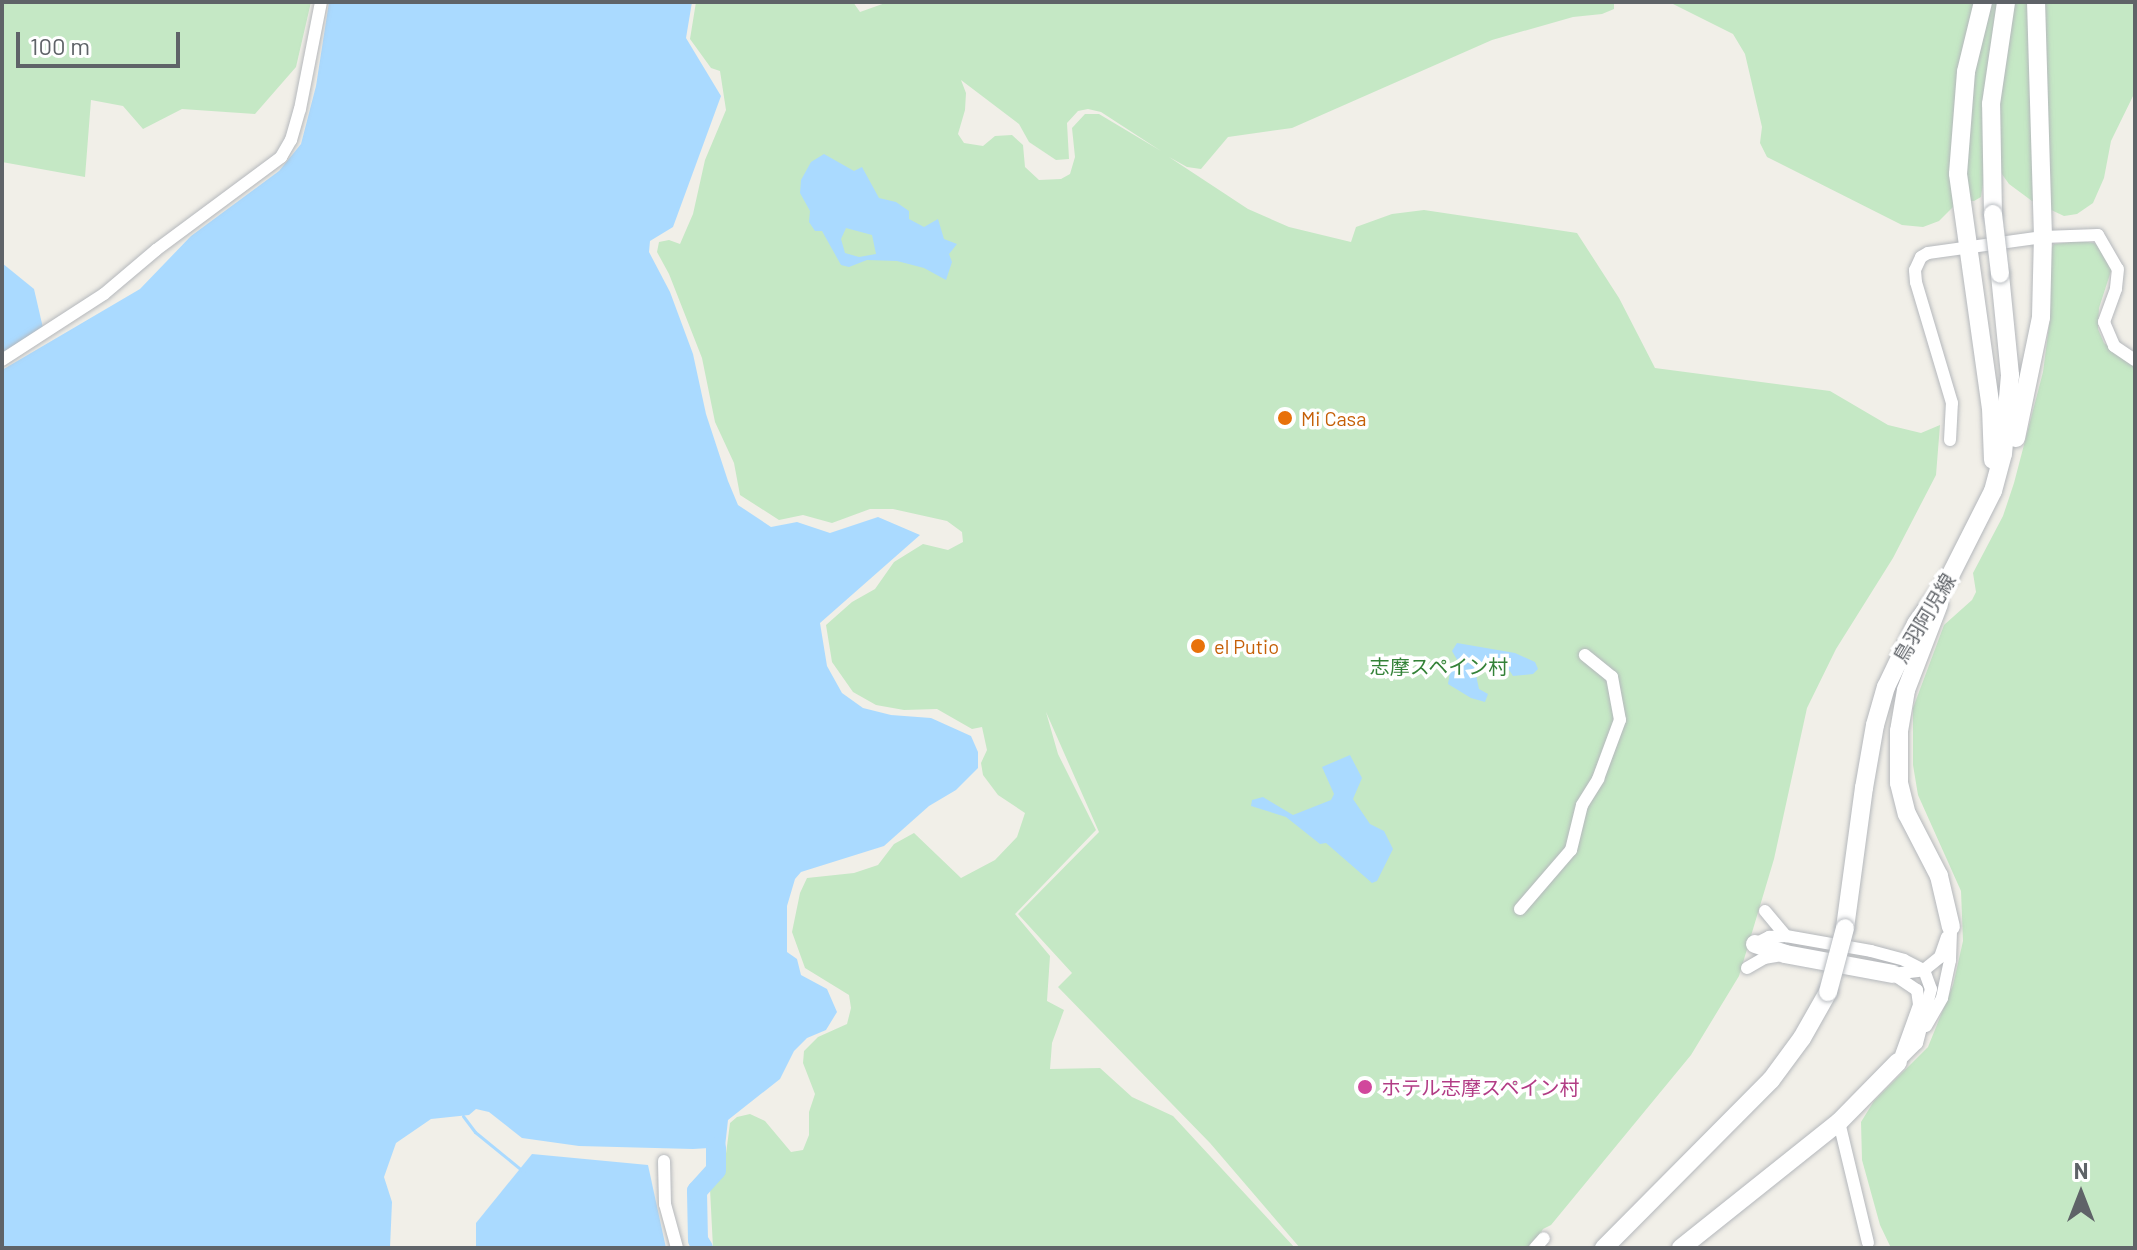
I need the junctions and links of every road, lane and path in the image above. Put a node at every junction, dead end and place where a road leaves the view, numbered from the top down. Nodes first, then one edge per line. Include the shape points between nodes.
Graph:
1 (321, 2) edge
2 (1983, 2) edge
3 (2006, 2) edge
4 (2036, 2) edge
5 (2043, 237) junction
6 (1967, 247) junction
7 (4, 359) edge
8 (2135, 360) edge
9 (1950, 440) dead end
10 (1993, 491) junction
11 (1950, 576) junction
12 (1585, 655) dead end
13 (1520, 909) dead end
14 (1765, 911) dead end
15 (1951, 927) junction
16 (1755, 944) dead end
17 (1785, 945) junction
18 (1747, 968) dead end
19 (1924, 970) junction
20 (1893, 974) junction
21 (1917, 1043) junction
22 (1898, 1062) junction
23 (1839, 1122) junction
24 (664, 1161) dead end
25 (1868, 1243) dead end
26 (677, 1248) edge
27 (1604, 1248) edge
28 (1681, 1248) edge

1 - 7 street via 300,109 281,157 104,294
2 - 6 main road via 1966,72 1959,135
3 - 10 main road, 鳥羽阿児線, bridge via 1991,104 1993,214 2010,375 2009,413
4 - 5 main road
5 - 6 street
5 - 8 street via 2098,235 2118,269 2104,322 2114,346
5 - 10 main road via 2041,317 2032,371 2011,463
6 - 9 street via 1928,253 1915,270 1952,403
6 - 10 main road via 1991,408
10 - 11 main road, 鳥羽阿児線
11 - 15 main road via 1906,690 1899,783 1907,814 1939,876
11 - 27 main road, 鳥羽阿児線, bridge via 1898,657 1878,712 1840,960 1828,992 1771,1080
12 - 13 street via 1612,677 1620,720 1582,805 1571,850
14 - 17 street
15 - 19 street via 1940,957
15 - 21 street via 1942,998
16 - 17 main road
17 - 18 street
17 - 19 street via 1871,951
17 - 20 main road
19 - 20 street
19 - 21 street via 1931,989
20 - 22 street via 1917,990 1919,1005
21 - 22 street
22 - 23 main road
23 - 25 street
23 - 28 main road
24 - 26 street via 665,1204

